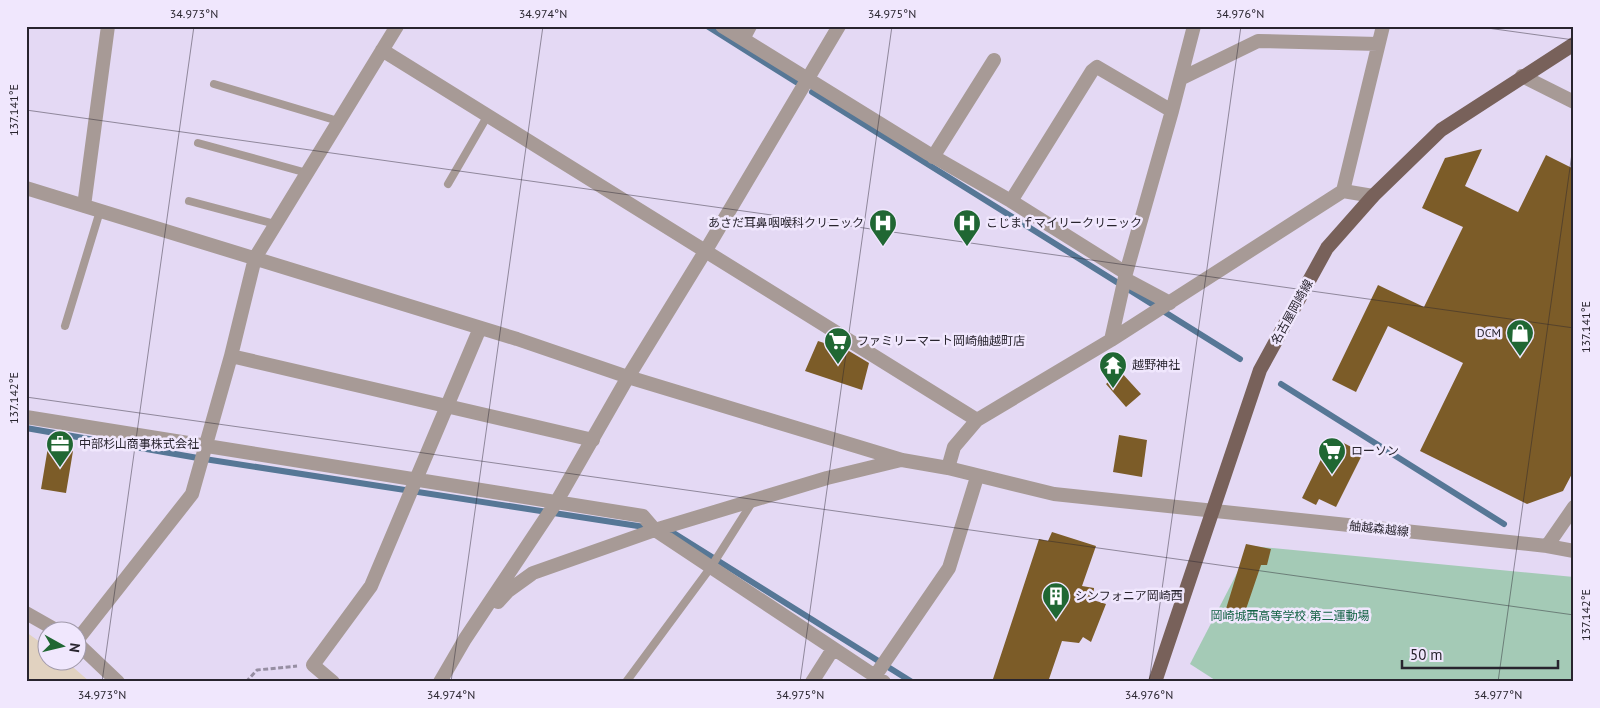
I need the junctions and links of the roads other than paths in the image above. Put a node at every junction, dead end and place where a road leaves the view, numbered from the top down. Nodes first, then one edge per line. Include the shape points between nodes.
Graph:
1 (108, 26) edge
2 (396, 26) edge
3 (722, 26) edge
4 (750, 26) edge
5 (839, 26) edge
6 (1194, 26) edge
7 (1383, 26) edge
8 (743, 39) junction
9 (1378, 44) junction
10 (1574, 44) edge
11 (382, 50) junction
12 (994, 60) dead end
13 (1522, 76) junction
14 (1182, 78) junction
15 (807, 80) junction
16 (214, 84) dead end
17 (1574, 102) edge
18 (1172, 112) junction
19 (488, 116) junction
20 (338, 121) junction
21 (198, 143) dead end
22 (933, 156) junction
23 (307, 173) junction
24 (448, 184) dead end
25 (26, 188) edge
26 (1344, 191) junction
27 (1373, 196) junction
28 (1011, 200) junction
29 (189, 201) dead end
30 (84, 206) junction
31 (100, 211) junction
32 (276, 224) junction
33 (706, 250) junction
34 (255, 258) junction
35 (1124, 282) junction
36 (1163, 308) junction
37 (65, 326) dead end
38 (480, 328) junction
39 (1112, 340) junction
40 (231, 356) junction
41 (628, 377) junction
42 (448, 406) junction
43 (26, 417) edge
44 (977, 420) junction
45 (593, 440) junction
46 (204, 447) junction
47 (902, 460) junction
48 (948, 468) junction
49 (977, 477) junction
50 (416, 479) junction
51 (754, 500) junction
52 (557, 501) junction
53 (1574, 507) edge
54 (1212, 511) junction
55 (655, 530) junction
56 (1547, 546) junction
57 (1574, 551) edge
58 (711, 568) junction
59 (26, 613) edge
60 (38, 620) edge
61 (88, 627) edge
62 (465, 639) junction
63 (833, 649) junction
64 (88, 654) edge
65 (879, 679) edge
66 (441, 681) edge
67 (118, 682) edge
68 (333, 682) edge
69 (626, 682) edge
70 (812, 682) edge
71 (1155, 682) edge

1 - 30 street
2 - 11 street
3 - 8 street
4 - 8 street
5 - 15 street
6 - 14 street
7 - 9 street
8 - 15 street
9 - 14 street via 1258,40
9 - 26 street
10 - 13 main road, 名古屋岡崎線
11 - 19 street
11 - 20 street
12 - 22 street
13 - 17 street
13 - 27 main road, 名古屋岡崎線 via 1441,130
14 - 18 street
15 - 22 street
15 - 33 street
16 - 20 lane
18 - 28 street via 1097,67
18 - 35 street
19 - 24 lane
19 - 33 street
20 - 23 street
21 - 23 lane
22 - 28 street
23 - 32 street
25 - 30 street, 舳越森越線
26 - 27 street
26 - 36 street
27 - 54 main road, 名古屋岡崎線 via 1327,248 1260,370
28 - 35 street
29 - 32 lane
30 - 31 street, 舳越森越線
31 - 34 street, 舳越森越線
31 - 37 lane
32 - 34 street
33 - 41 street
33 - 44 street
34 - 38 street, 舳越森越線
34 - 40 street
35 - 36 street
35 - 39 street
36 - 39 street
38 - 41 street, 舳越森越線
38 - 42 street
39 - 44 street
40 - 42 street
40 - 46 street
41 - 45 street
41 - 47 street, 舳越森越線
42 - 45 street
42 - 50 street
43 - 46 street
44 - 48 street via 954,447
45 - 52 street
46 - 50 street
46 - 61 street via 192,494
47 - 48 street, 舳越森越線
47 - 51 street
48 - 49 street, 舳越森越線
49 - 54 street, 舳越森越線 via 1054,494
49 - 65 street via 949,568
50 - 52 street
50 - 68 street via 371,586 313,665
51 - 55 street
51 - 58 lane
52 - 55 street via 643,516
52 - 62 street
53 - 56 street
54 - 56 street, 舳越森越線
54 - 71 main road, 名古屋岡崎線
55 - 58 street
55 - 62 street via 533,573 508,591
56 - 57 street, 舳越森越線
58 - 63 street
58 - 69 lane
59 - 60 street
62 - 66 street
63 - 65 street
63 - 70 street
64 - 67 street

